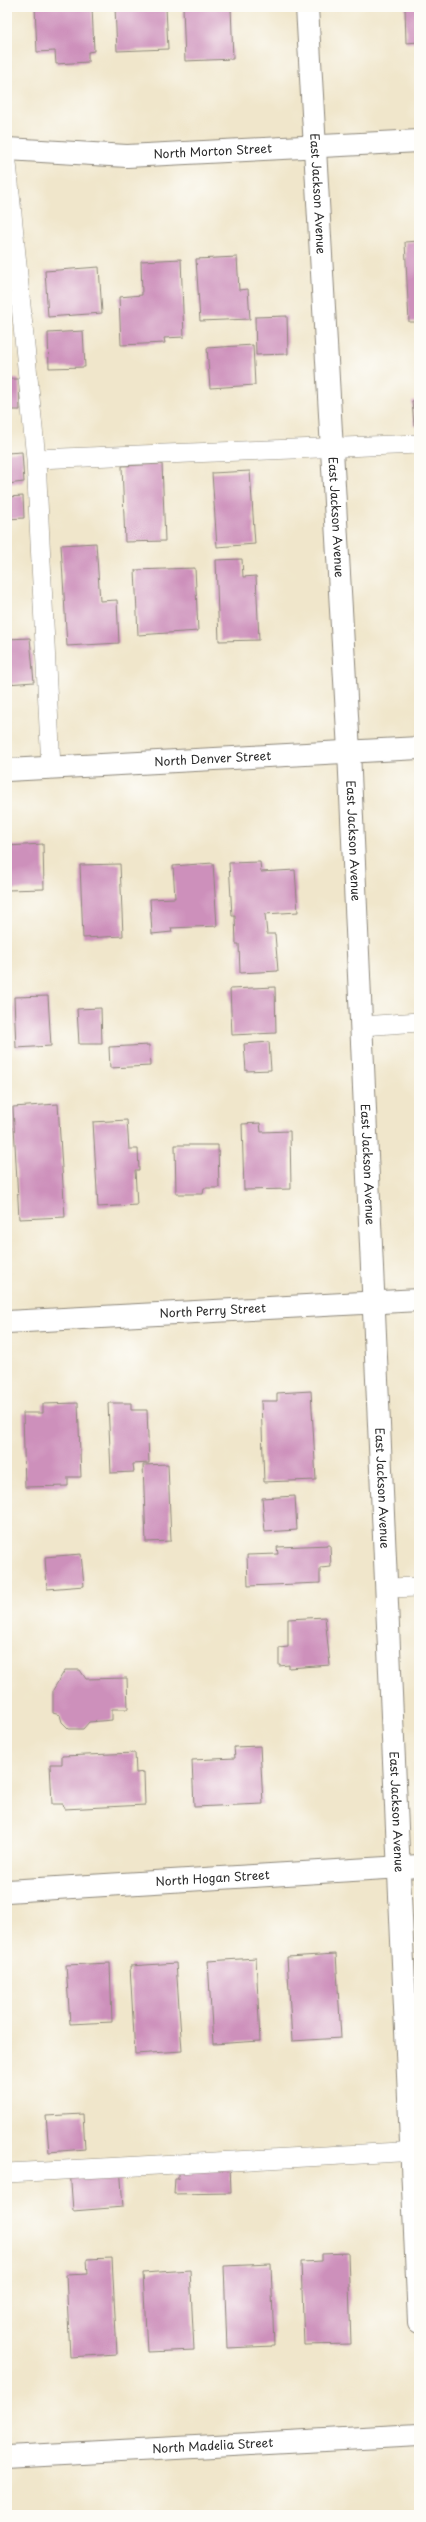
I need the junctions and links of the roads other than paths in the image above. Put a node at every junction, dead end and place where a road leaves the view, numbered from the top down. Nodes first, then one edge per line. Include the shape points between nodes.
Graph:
1 (307, 7) edge
2 (419, 141) edge
3 (314, 147) junction
4 (7, 149) edge
5 (7, 163) edge
6 (419, 444) edge
7 (332, 448) junction
8 (36, 459) junction
9 (419, 748) edge
10 (349, 751) junction
11 (51, 768) junction
12 (7, 770) edge
13 (419, 1022) edge
14 (362, 1026) junction
15 (419, 1300) edge
16 (375, 1302) junction
17 (7, 1322) edge
18 (419, 1587) edge
19 (387, 1588) junction
20 (408, 1867) edge
21 (7, 1891) edge
22 (415, 2151) edge
23 (7, 2172) edge
24 (419, 2322) edge
25 (419, 2436) edge
26 (7, 2457) edge

1 - 3 street, East Jackson Avenue
2 - 3 street, North Morton Street
3 - 4 street, North Morton Street via 127,156
3 - 7 street, East Jackson Avenue
5 - 8 lane
6 - 7 lane
7 - 8 lane
7 - 10 street, East Jackson Avenue
8 - 11 lane
9 - 10 street, North Denver Street
10 - 11 street, North Denver Street
10 - 14 street, East Jackson Avenue
11 - 12 street, North Denver Street
13 - 14 lane
14 - 16 street, East Jackson Avenue
15 - 16 street, North Perry Street
16 - 17 street, North Perry Street
16 - 19 street, East Jackson Avenue
18 - 19 lane
19 - 20 street, East Jackson Avenue
20 - 21 street, North Hogan Street
20 - 22 street, East Jackson Avenue
22 - 23 lane
22 - 24 street, East Jackson Avenue
25 - 26 street, North Madelia Street

